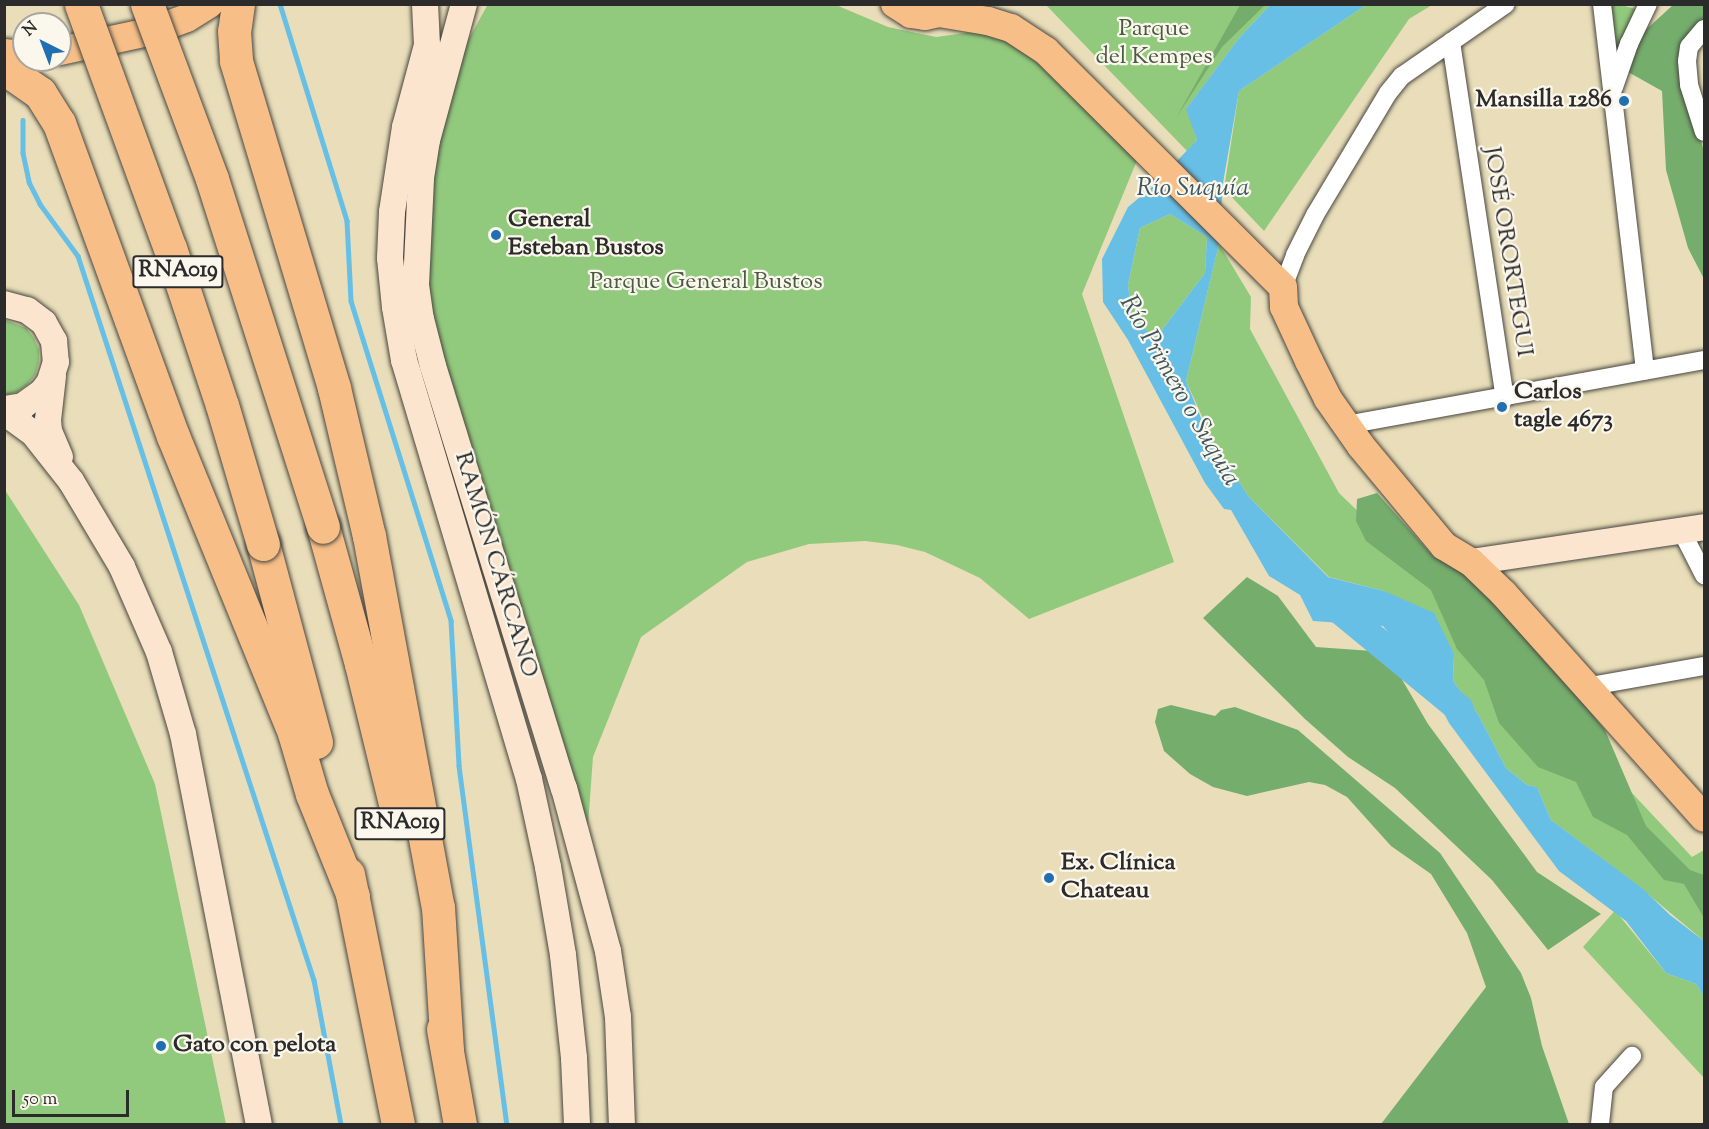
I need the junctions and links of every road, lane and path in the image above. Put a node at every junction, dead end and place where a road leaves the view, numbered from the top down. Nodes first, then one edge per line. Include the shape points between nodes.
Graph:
1 (81, 4) edge
2 (147, 4) edge
3 (209, 4) edge
4 (238, 4) edge
5 (425, 4) edge
6 (464, 4) edge
7 (988, 4) edge
8 (1506, 4) edge
9 (1602, 4) edge
10 (1648, 4) edge
11 (895, 5) edge
12 (945, 9) edge
13 (1011, 28) junction
14 (1704, 29) edge
15 (1451, 42) junction
16 (72, 48) edge
17 (4, 68) edge
18 (1612, 92) junction
19 (1704, 132) edge
20 (1283, 287) junction
21 (9, 301) edge
22 (1704, 360) edge
23 (1645, 370) junction
24 (54, 372) junction
25 (1505, 398) junction
26 (4, 410) edge
27 (1346, 425) junction
28 (71, 481) junction
29 (1693, 529) edge
30 (1471, 562) junction
31 (1704, 575) edge
32 (1704, 666) edge
33 (1585, 687) junction
34 (1699, 804) edge
35 (353, 896) junction
36 (447, 1049) junction
37 (1632, 1056) dead end
38 (259, 1125) edge
39 (398, 1125) edge
40 (460, 1125) edge
41 (577, 1125) edge
42 (622, 1125) edge
43 (1600, 1125) edge

1 - 35 highway, RNA019, bridge via 167,238 222,405 303,691
2 - 36 highway, RNA019, bridge via 212,179 323,527 402,832
3 - 16 main road via 187,18 149,32
4 - 36 highway via 234,31 236,61 334,388 369,536 438,907
5 - 41 main road, RAMÓN CÁRCANO via 428,29 424,63 405,127 392,212 390,258 395,308 404,360 536,812 563,955
6 - 42 main road, RAMÓN CÁRCANO via 427,140 421,179 416,285 433,366 599,912 618,1017
7 - 13 main road
8 - 15 street
9 - 18 street
10 - 18 street
11 - 12 main road via 918,15
12 - 13 main road
13 - 20 main road via 1065,68 1123,131
14 - 19 street via 1689,47 1687,61 1689,85
15 - 20 street via 1402,76 1388,93 1315,215
15 - 25 street, JOSÉ ORORTEGUI
17 - 35 highway via 40,93 59,123 177,446 294,733 312,794
18 - 23 street
20 - 27 main road via 1284,307 1328,399
21 - 24 main road via 36,315 50,331 56,351
22 - 23 street
23 - 25 street
24 - 26 main road via 33,400
24 - 28 main road via 49,431
25 - 27 street
26 - 28 main road via 33,433
27 - 30 main road via 1444,546
28 - 38 main road via 134,591 167,677 183,734
29 - 30 main road
29 - 31 street
30 - 33 main road
32 - 33 street
33 - 34 main road
35 - 39 highway, RNA019
36 - 40 highway, RNA019
37 - 43 street via 1604,1087

